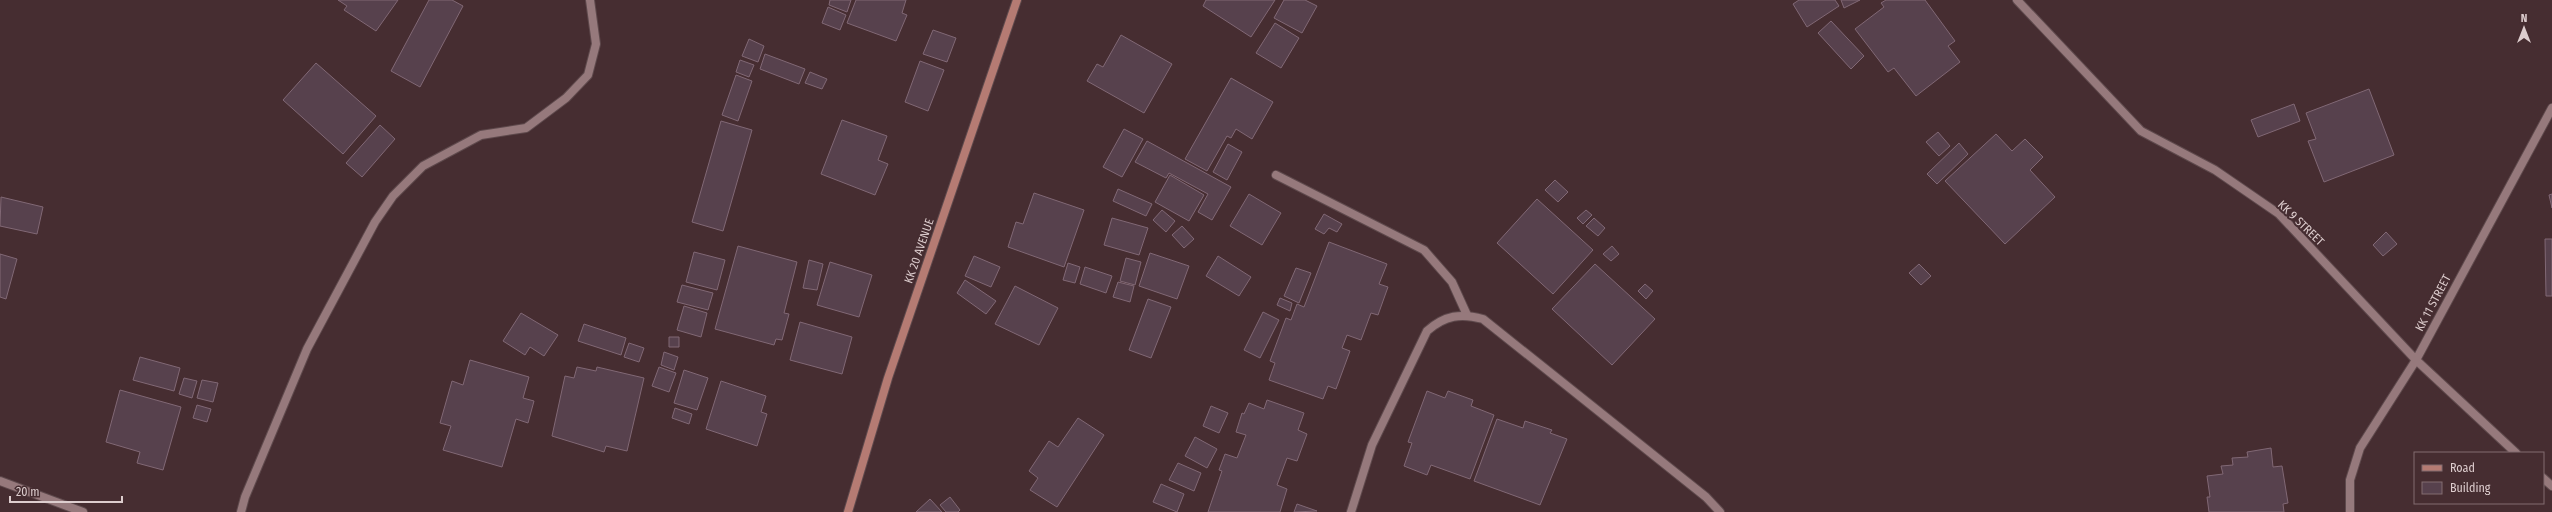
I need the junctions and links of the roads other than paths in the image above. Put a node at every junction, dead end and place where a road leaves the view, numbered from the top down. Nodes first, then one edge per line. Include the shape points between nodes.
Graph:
1 (590, 0) edge
2 (1017, 0) edge
3 (2018, 0) edge
4 (2552, 108) edge
5 (1276, 175) dead end
6 (1467, 315) junction
7 (2416, 360) junction
8 (2515, 452) edge
9 (0, 481) edge
10 (82, 512) edge
11 (241, 512) edge
12 (848, 512) edge
13 (1351, 512) edge
14 (1720, 512) edge
15 (2350, 512) edge

1 - 11 street via 596,44 588,76 566,98 526,128 481,135 423,166 393,196 375,222 307,348
2 - 12 main road, KK 20 AVENUE via 888,378
3 - 7 street, KK 9 STREET via 2141,131 2215,170 2279,214
4 - 7 street, KK 11 STREET
5 - 6 street via 1424,250 1452,282
6 - 13 street via 1451,316 1427,330 1372,445
6 - 14 street via 1483,319 1706,498
7 - 8 street, KK 9 STREET
7 - 15 street, KK 11 STREET via 2360,448 2350,480
9 - 10 street

